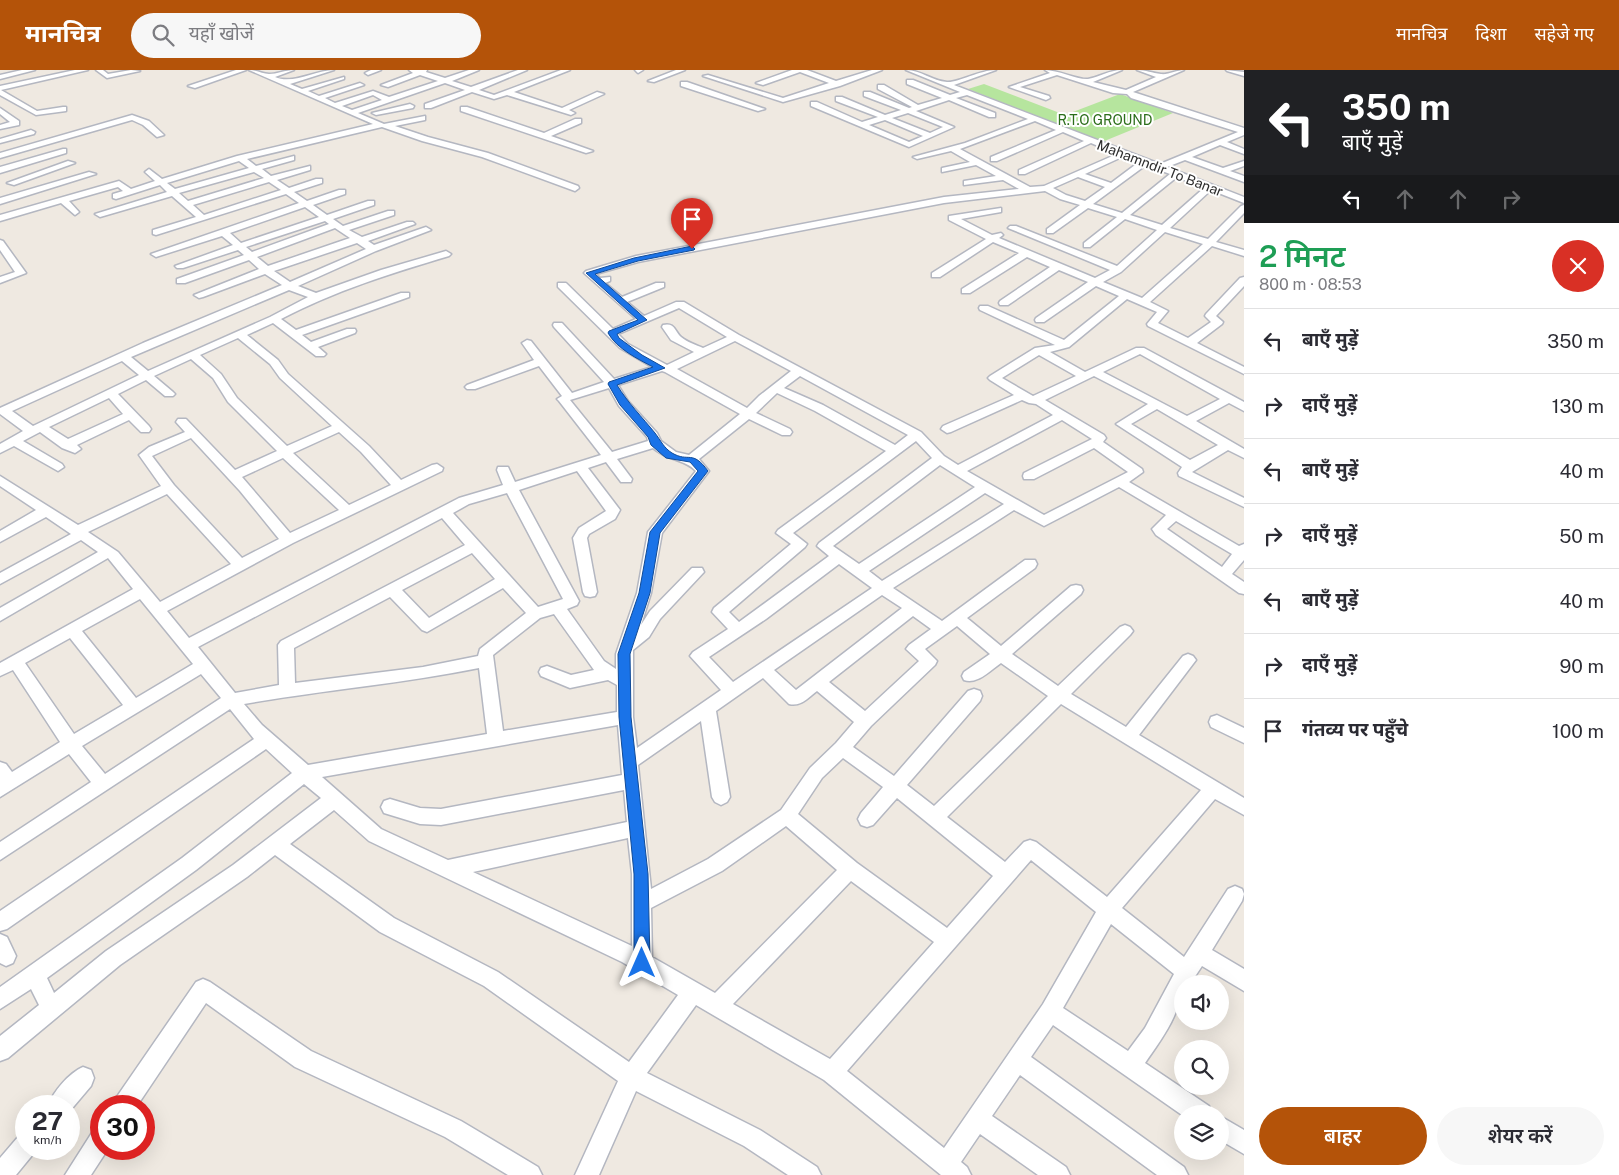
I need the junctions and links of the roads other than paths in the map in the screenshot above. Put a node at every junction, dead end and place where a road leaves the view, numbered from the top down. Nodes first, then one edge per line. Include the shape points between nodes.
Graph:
1 (32, 70) edge
2 (85, 70) edge
3 (99, 70) edge
4 (243, 70) edge
5 (252, 70) edge
6 (291, 70) edge
7 (331, 70) edge
8 (378, 70) edge
9 (412, 70) edge
10 (476, 70) edge
11 (524, 70) edge
12 (537, 70) edge
13 (567, 70) edge
14 (682, 70) edge
15 (722, 70) edge
16 (800, 70) edge
17 (878, 70) edge
18 (909, 70) edge
19 (993, 70) edge
20 (1119, 70) edge
21 (1140, 70) edge
22 (1181, 70) edge
23 (1229, 70) edge
24 (137, 71) edge
25 (424, 71) edge
26 (1054, 71) edge
27 (938, 72) dead end
28 (368, 73) dead end
29 (1243, 73) edge
30 (553, 76) junction
31 (706, 76) junction
32 (0, 77) edge
33 (268, 77) junction
34 (925, 77) junction
35 (1162, 77) junction
36 (342, 78) dead end
37 (445, 81) junction
38 (652, 81) dead end
39 (910, 82) dead end
40 (1086, 82) junction
41 (284, 83) junction
42 (760, 83) dead end
43 (837, 84) junction
44 (360, 85) dead end
45 (386, 85) dead end
46 (947, 85) junction
47 (192, 86) dead end
48 (881, 87) dead end
49 (0, 88) edge
50 (471, 90) junction
51 (302, 91) junction
52 (0, 92) edge
53 (509, 93) junction
54 (966, 93) junction
55 (1129, 93) junction
56 (600, 94) dead end
57 (868, 94) dead end
58 (494, 97) junction
59 (319, 98) junction
60 (949, 98) junction
61 (1046, 98) dead end
62 (839, 99) dead end
63 (390, 100) junction
64 (935, 102) junction
65 (814, 104) dead end
66 (336, 105) junction
67 (410, 106) dead end
68 (428, 106) dead end
69 (918, 107) junction
70 (952, 108) dead end
71 (63, 109) dead end
72 (761, 109) dead end
73 (562, 110) junction
74 (907, 110) junction
75 (2, 112) edge
76 (352, 112) junction
77 (571, 113) dead end
78 (992, 115) dead end
79 (362, 116) junction
80 (885, 117) junction
81 (422, 118) dead end
82 (1034, 119) junction
83 (578, 121) dead end
84 (861, 125) junction
85 (384, 126) junction
86 (0, 128) edge
87 (1062, 130) junction
88 (1244, 130) edge
89 (31, 132) dead end
90 (160, 136) dead end
91 (544, 136) junction
92 (930, 136) junction
93 (1112, 140) dead end
94 (0, 141) edge
95 (1090, 141) junction
96 (1220, 142) junction
97 (953, 148) junction
98 (63, 150) dead end
99 (589, 151) dead end
100 (1244, 152) edge
101 (1123, 154) junction
102 (0, 156) edge
103 (1185, 157) junction
104 (240, 158) junction
105 (291, 158) dead end
106 (917, 158) dead end
107 (1134, 158) junction
108 (994, 159) dead end
109 (978, 162) junction
110 (1145, 162) junction
111 (71, 163) dead end
112 (1244, 163) edge
113 (255, 168) junction
114 (307, 168) dead end
115 (1158, 168) junction
116 (0, 170) edge
117 (945, 170) dead end
118 (1223, 171) junction
119 (149, 172) dead end
120 (1022, 172) dead end
121 (92, 174) dead end
122 (1078, 174) junction
123 (1176, 174) junction
124 (0, 176) edge
125 (1004, 177) junction
126 (270, 178) junction
127 (1244, 179) edge
128 (319, 181) dead end
129 (162, 182) junction
130 (11, 183) junction
131 (967, 183) dead end
132 (1111, 186) junction
133 (1210, 187) junction
134 (575, 188) dead end
135 (1046, 188) junction
136 (1028, 190) junction
137 (288, 191) junction
138 (130, 192) junction
139 (342, 192) dead end
140 (173, 193) junction
141 (27, 194) junction
142 (116, 196) dead end
143 (1244, 200) edge
144 (0, 201) edge
145 (64, 201) junction
146 (371, 203) dead end
147 (187, 204) junction
148 (307, 204) junction
149 (1086, 204) junction
150 (1244, 208) edge
151 (998, 210) dead end
152 (75, 212) dead end
153 (391, 213) dead end
154 (100, 214) dead end
155 (1124, 216) junction
156 (325, 217) junction
157 (0, 218) edge
158 (203, 218) junction
159 (410, 224) dead end
160 (339, 227) junction
161 (1165, 228) junction
162 (426, 230) dead end
163 (1050, 231) dead end
164 (156, 232) dead end
165 (224, 232) junction
166 (991, 238) junction
167 (359, 240) junction
168 (0, 243) edge
169 (1210, 243) junction
170 (1087, 245) dead end
171 (241, 247) junction
172 (373, 249) junction
173 (1026, 253) junction
174 (1244, 253) edge
175 (156, 254) dead end
176 (446, 254) dead end
177 (251, 256) junction
178 (8, 259) edge
179 (180, 266) dead end
180 (1058, 266) junction
181 (0, 267) edge
182 (636, 268) dead end
183 (266, 270) junction
184 (1118, 270) junction
185 (936, 275) dead end
186 (0, 280) edge
187 (1244, 280) edge
188 (181, 281) dead end
189 (598, 282) junction
190 (1095, 282) junction
191 (562, 285) dead end
192 (660, 285) dead end
193 (289, 286) junction
194 (966, 291) dead end
195 (199, 295) dead end
196 (405, 295) dead end
197 (1126, 295) junction
198 (316, 298) junction
199 (620, 301) junction
200 (1004, 302) dead end
201 (1143, 303) junction
202 (984, 308) dead end
203 (274, 319) junction
204 (643, 320) junction
205 (1040, 320) dead end
206 (558, 325) dead end
207 (667, 327) dead end
208 (351, 331) dead end
209 (612, 333) junction
210 (239, 334) junction
211 (296, 334) junction
212 (736, 338) junction
213 (527, 343) dead end
214 (1189, 343) junction
215 (1065, 345) junction
216 (1039, 350) junction
217 (702, 352) junction
218 (192, 354) junction
219 (123, 356) junction
220 (541, 361) junction
221 (1242, 366) edge
222 (664, 368) junction
223 (799, 371) junction
224 (1088, 373) junction
225 (146, 376) junction
226 (612, 384) junction
227 (471, 387) dead end
228 (776, 388) junction
229 (110, 394) junction
230 (169, 394) dead end
231 (1023, 395) junction
232 (569, 397) junction
233 (1036, 399) junction
234 (1228, 399) junction
235 (1157, 404) junction
236 (1244, 407) edge
237 (748, 414) junction
238 (130, 415) junction
239 (1062, 415) junction
240 (1186, 421) junction
241 (182, 422) dead end
242 (340, 428) junction
243 (947, 428) dead end
244 (36, 429) junction
245 (144, 429) dead end
246 (786, 432) dead end
247 (193, 433) junction
248 (1108, 433) junction
249 (917, 435) junction
250 (14, 441) junction
251 (655, 443) junction
252 (1227, 445) junction
253 (0, 449) edge
254 (895, 451) junction
255 (285, 452) junction
256 (1244, 454) edge
257 (609, 457) junction
258 (692, 459) junction
259 (940, 459) junction
260 (580, 466) junction
261 (1190, 466) junction
262 (58, 467) dead end
263 (437, 468) dead end
264 (503, 470) dead end
265 (957, 471) junction
266 (233, 476) junction
267 (1029, 476) dead end
268 (626, 479) dead end
269 (1118, 481) junction
270 (399, 486) junction
271 (4, 487) edge
272 (984, 487) junction
273 (168, 488) junction
274 (511, 488) junction
275 (1244, 503) edge
276 (1014, 504) junction
277 (47, 510) junction
278 (348, 511) junction
279 (444, 511) junction
280 (1174, 515) junction
281 (80, 533) junction
282 (0, 537) edge
283 (288, 540) junction
284 (474, 546) junction
285 (108, 552) junction
286 (1243, 553) edge
287 (839, 556) junction
288 (1030, 564) dead end
289 (240, 566) junction
290 (859, 571) junction
291 (697, 572) dead end
292 (1223, 575) junction
293 (0, 579) edge
294 (505, 580) junction
295 (882, 588) junction
296 (1244, 589) edge
297 (393, 590) junction
298 (1076, 590) dead end
299 (142, 591) junction
300 (590, 592) dead end
301 (557, 607) junction
302 (913, 608) junction
303 (157, 610) junction
304 (535, 614) junction
305 (0, 615) edge
306 (957, 618) junction
307 (942, 629) junction
308 (72, 630) junction
309 (738, 630) junction
310 (1125, 631) dead end
311 (187, 646) junction
312 (627, 646) junction
313 (1001, 655) junction
314 (486, 660) junction
315 (1188, 660) dead end
316 (15, 661) junction
317 (203, 665) junction
318 (0, 670) edge
319 (764, 670) junction
320 (547, 672) dead end
321 (970, 676) dead end
322 (618, 677) junction
323 (817, 681) junction
324 (287, 690) junction
325 (733, 692) junction
326 (1059, 695) junction
327 (974, 696) dead end
328 (231, 700) junction
329 (134, 707) junction
330 (708, 710) junction
331 (625, 717) junction
332 (865, 721) junction
333 (1217, 722) dead end
334 (1128, 736) junction
335 (1244, 736) edge
336 (267, 740) junction
337 (496, 740) junction
338 (71, 744) junction
339 (842, 748) junction
340 (630, 762) junction
341 (305, 773) junction
342 (3, 780) edge
343 (632, 781) junction
344 (103, 784) junction
345 (895, 786) junction
346 (1212, 788) junction
347 (721, 797) dead end
348 (334, 799) junction
349 (1244, 807) edge
350 (390, 808) dead end
351 (787, 816) junction
352 (934, 818) junction
353 (867, 819) dead end
354 (636, 828) junction
355 (275, 844) junction
356 (0, 852) edge
357 (446, 869) junction
358 (850, 869) junction
359 (1007, 875) junction
360 (1235, 894) dead end
361 (642, 903) junction
362 (1109, 909) junction
363 (0, 922) edge
364 (948, 941) junction
365 (1199, 953) junction
366 (642, 963) junction
367 (1186, 971) junction
368 (35, 975) junction
369 (1244, 981) edge
370 (693, 992) junction
371 (0, 999) edge
372 (717, 1006) junction
373 (51, 1008) junction
374 (1050, 1011) junction
375 (0, 1050) edge
376 (1017, 1060) junction
377 (1130, 1066) junction
378 (832, 1072) junction
379 (631, 1077) junction
380 (83, 1078) dead end
381 (68, 1095) edge
382 (132, 1095) edge
383 (1188, 1105) edge
384 (977, 1118) junction
385 (1229, 1133) edge
386 (1244, 1143) edge
387 (90, 1156) edge
388 (15, 1158) edge
389 (952, 1170) edge
390 (1, 1175) edge
391 (77, 1175) edge
392 (530, 1175) edge
393 (587, 1175) edge
394 (809, 1175) edge
395 (1058, 1175) edge
396 (1176, 1175) edge

1 - 32 street
2 - 49 street
3 - 24 street via 107,76
4 - 47 street
5 - 33 street
6 - 33 street
7 - 41 street
8 - 28 street
9 - 25 street
10 - 37 street
11 - 50 street
12 - 30 street
13 - 30 street
14 - 38 street
15 - 31 street
16 - 42 street
16 - 43 street
17 - 43 street
18 - 34 street, Mahamndir To Banar
19 - 46 street
20 - 40 street
21 - 35 street
22 - 35 street
23 - 29 street
25 - 37 street
25 - 45 street
26 - 40 street
26 - 61 street via 1013,87
27 - 34 street
30 - 53 street
31 - 43 street via 783,100
31 - 72 street via 682,85
33 - 41 street
34 - 46 street, Mahamndir To Banar
35 - 55 street
36 - 51 street
37 - 50 street
37 - 63 street
39 - 60 street
40 - 55 street
41 - 51 street
44 - 59 street
46 - 54 street, Mahamndir To Banar
48 - 69 street
50 - 58 street
50 - 68 street
51 - 59 street
52 - 71 street via 36,113
53 - 58 street
53 - 73 street
54 - 60 street
54 - 82 street, Mahamndir To Banar
55 - 88 street
56 - 73 street
57 - 74 street
58 - 91 street via 461,110
59 - 66 street
60 - 64 street
60 - 78 street
62 - 80 street
63 - 66 street via 373,92
63 - 76 street
64 - 69 street
64 - 70 street
65 - 84 street
66 - 76 street
67 - 79 street
69 - 74 street
73 - 77 street
74 - 80 street
74 - 92 street via 950,127
75 - 86 street via 16,123
76 - 79 street
79 - 85 street
80 - 84 street
80 - 92 street
81 - 85 street
82 - 87 street, Mahamndir To Banar
82 - 97 street
83 - 91 street
84 - 92 street via 909,145
85 - 104 street
85 - 134 street via 485,155
87 - 95 street, Mahamndir To Banar
87 - 108 street
88 - 96 street
89 - 94 street
90 - 102 street via 146,123 132,117
91 - 99 street
93 - 107 street via 1146,153
95 - 101 street, Mahamndir To Banar
95 - 120 street
96 - 100 street
96 - 103 street
97 - 106 street
97 - 109 street
98 - 116 street
101 - 107 street, Mahamndir To Banar
101 - 122 street
103 - 115 street
103 - 118 street
104 - 113 street
104 - 129 street
105 - 113 street
107 - 110 street, Mahamndir To Banar
109 - 117 street
109 - 125 street
110 - 115 street, Mahamndir To Banar
110 - 132 street
111 - 130 street
112 - 118 street
113 - 126 street
113 - 140 street
114 - 126 street
115 - 123 street, Mahamndir To Banar
118 - 127 street
119 - 129 street
121 - 141 street
122 - 132 street
122 - 135 street
123 - 133 street, Mahamndir To Banar
123 - 155 street
124 - 130 street
125 - 131 street
125 - 136 street
126 - 137 street
126 - 147 street
128 - 137 street
129 - 138 street
129 - 140 street
130 - 141 street
132 - 149 street
133 - 143 street, Mahamndir To Banar
133 - 161 street
135 - 136 street
135 - 149 street
136 - 189 street via 944,200 636,259 589,273
137 - 148 street
137 - 158 street
138 - 142 street
138 - 145 street via 119,184 90,197
139 - 148 street
140 - 147 street
140 - 154 street
141 - 144 street
145 - 152 street
145 - 157 street
146 - 156 street
147 - 158 street
148 - 156 street
148 - 165 street
149 - 155 street
149 - 163 street
150 - 169 street
151 - 166 street via 952,218
153 - 160 street
155 - 161 street
155 - 170 street
156 - 160 street
156 - 171 street
158 - 164 street
159 - 167 street
160 - 167 street
160 - 177 street
161 - 169 street
161 - 184 street
162 - 172 street
165 - 171 street
165 - 175 street
166 - 173 street
166 - 184 street via 1017,226
166 - 185 street
167 - 172 street
167 - 183 street
168 - 178 street
169 - 174 street
169 - 201 street
171 - 177 street
171 - 179 street
172 - 193 street
173 - 180 street
173 - 194 street
176 - 198 street via 384,272
177 - 183 street
177 - 188 street
178 - 181 street
178 - 186 street via 21,273
180 - 190 street
180 - 200 street
182 - 189 street
183 - 193 street
183 - 195 street
184 - 190 street
187 - 214 street via 1210,316 1218,322
189 - 199 street
190 - 197 street
190 - 205 street
191 - 209 street
192 - 199 street
193 - 198 street
193 - 219 street
196 - 211 street
197 - 201 street
197 - 215 street
198 - 203 street
199 - 204 street
201 - 214 street via 1163,311 1152,324
202 - 215 street
203 - 210 street
203 - 211 street
204 - 209 street
204 - 212 street via 680,304
206 - 226 street
207 - 217 street via 675,338
208 - 211 street via 315,350
209 - 222 street via 624,346
210 - 218 street
210 - 242 street via 274,362 284,376
212 - 217 street
212 - 223 street
213 - 220 street
214 - 221 street
215 - 216 street
216 - 224 street
216 - 231 street via 994,378
217 - 222 street
218 - 225 street
218 - 255 street via 217,376 232,400
219 - 225 street
219 - 244 street via 4,411
220 - 227 street
220 - 232 street
222 - 226 street
222 - 237 street
223 - 228 street
223 - 249 street
224 - 233 street
224 - 234 street via 1140,350
224 - 235 street
225 - 229 street
225 - 230 street
226 - 232 street
226 - 251 street
228 - 237 street
228 - 254 street
229 - 238 street
229 - 244 street
231 - 233 street via 1033,401
231 - 243 street
232 - 257 street via 563,399
233 - 239 street
234 - 236 street
234 - 240 street
235 - 240 street
235 - 248 street
237 - 246 street
237 - 258 street
238 - 244 street via 72,447
238 - 245 street
239 - 248 street
239 - 265 street
240 - 252 street
241 - 247 street
242 - 255 street
242 - 270 street via 365,449
244 - 250 street
247 - 266 street
247 - 273 street via 145,455
248 - 261 street
248 - 267 street
248 - 269 street via 1137,472
249 - 254 street
249 - 259 street
250 - 253 street
250 - 262 street
251 - 257 street
251 - 258 street via 670,456
252 - 256 street
252 - 261 street
254 - 309 street via 784,534 800,544 718,612
255 - 266 street
255 - 278 street
257 - 260 street
257 - 268 street
258 - 312 street via 704,471 655,532 644,593
259 - 265 street
259 - 287 street via 824,546
260 - 274 street
260 - 300 street via 613,510 610,516 584,531 580,538
261 - 275 street via 1184,473
263 - 270 street
264 - 274 street
265 - 272 street
266 - 283 street
269 - 276 street via 1044,521
269 - 280 street
270 - 278 street
271 - 277 street
272 - 276 street
272 - 290 street
273 - 281 street
273 - 289 street
274 - 279 street via 464,501
274 - 301 street via 572,601
276 - 295 street
277 - 281 street
277 - 282 street
278 - 283 street
279 - 284 street
279 - 311 street
280 - 286 street
280 - 292 street via 1160,526 1161,532
281 - 285 street
281 - 293 street
283 - 289 street
284 - 294 street
284 - 297 street
285 - 299 street
285 - 305 street
286 - 292 street
287 - 290 street
287 - 309 street
288 - 306 street
289 - 303 street
290 - 295 street
291 - 312 street via 656,615 644,633
292 - 296 street
294 - 297 street via 427,626
294 - 304 street
295 - 302 street
295 - 319 street
297 - 324 street via 286,645
298 - 313 street
299 - 303 street
299 - 308 street
301 - 304 street
301 - 322 street via 598,665
302 - 307 street
302 - 323 street
303 - 311 street
304 - 314 street via 485,653
306 - 307 street
306 - 313 street
307 - 332 street via 914,649 928,661
308 - 316 street
308 - 329 street
309 - 325 street via 698,656
310 - 326 street
311 - 317 street
312 - 322 street
313 - 321 street
313 - 326 street
314 - 324 street via 423,673
314 - 337 street
315 - 334 street
316 - 318 street
316 - 338 street
317 - 328 street
317 - 329 street
319 - 323 street via 795,699
319 - 325 street
320 - 322 street via 570,682
322 - 331 street
323 - 332 street
324 - 328 street
325 - 330 street
326 - 334 street
326 - 352 street
327 - 345 street
328 - 336 street
328 - 344 street
329 - 338 street
330 - 340 street
330 - 347 street
331 - 337 street
331 - 340 street
332 - 339 street
333 - 335 street
334 - 346 street
336 - 341 street
336 - 363 street
337 - 341 street
338 - 342 street
338 - 344 street
339 - 345 street
339 - 351 street via 816,774
340 - 343 street
341 - 348 street
341 - 368 street via 189,864
343 - 350 street via 441,817 420,816
343 - 354 street
344 - 356 street
345 - 352 street
345 - 353 street
346 - 349 street
346 - 362 street
348 - 355 street
348 - 357 street via 375,835
351 - 358 street
351 - 361 street via 715,865
352 - 359 street
354 - 357 street
354 - 361 street
355 - 373 street via 113,958
355 - 379 street via 387,925 491,979
357 - 366 street
358 - 364 street
358 - 372 street
359 - 362 street via 1030,848
359 - 364 street
360 - 365 street
361 - 366 street
362 - 367 street
362 - 374 street
364 - 378 street
365 - 367 street
365 - 369 street
366 - 370 street
367 - 377 street via 1152,1035
368 - 371 street
368 - 373 street
370 - 372 street
370 - 379 street
372 - 378 street
373 - 375 street
374 - 376 street
374 - 377 street
376 - 384 street
376 - 396 street
377 - 383 street
378 - 389 street
379 - 393 street
379 - 394 street via 752,1138
380 - 381 street
382 - 392 street via 204,989 303,1059 452,1130
384 - 389 street
384 - 395 street
385 - 386 street
387 - 391 street
388 - 390 street

